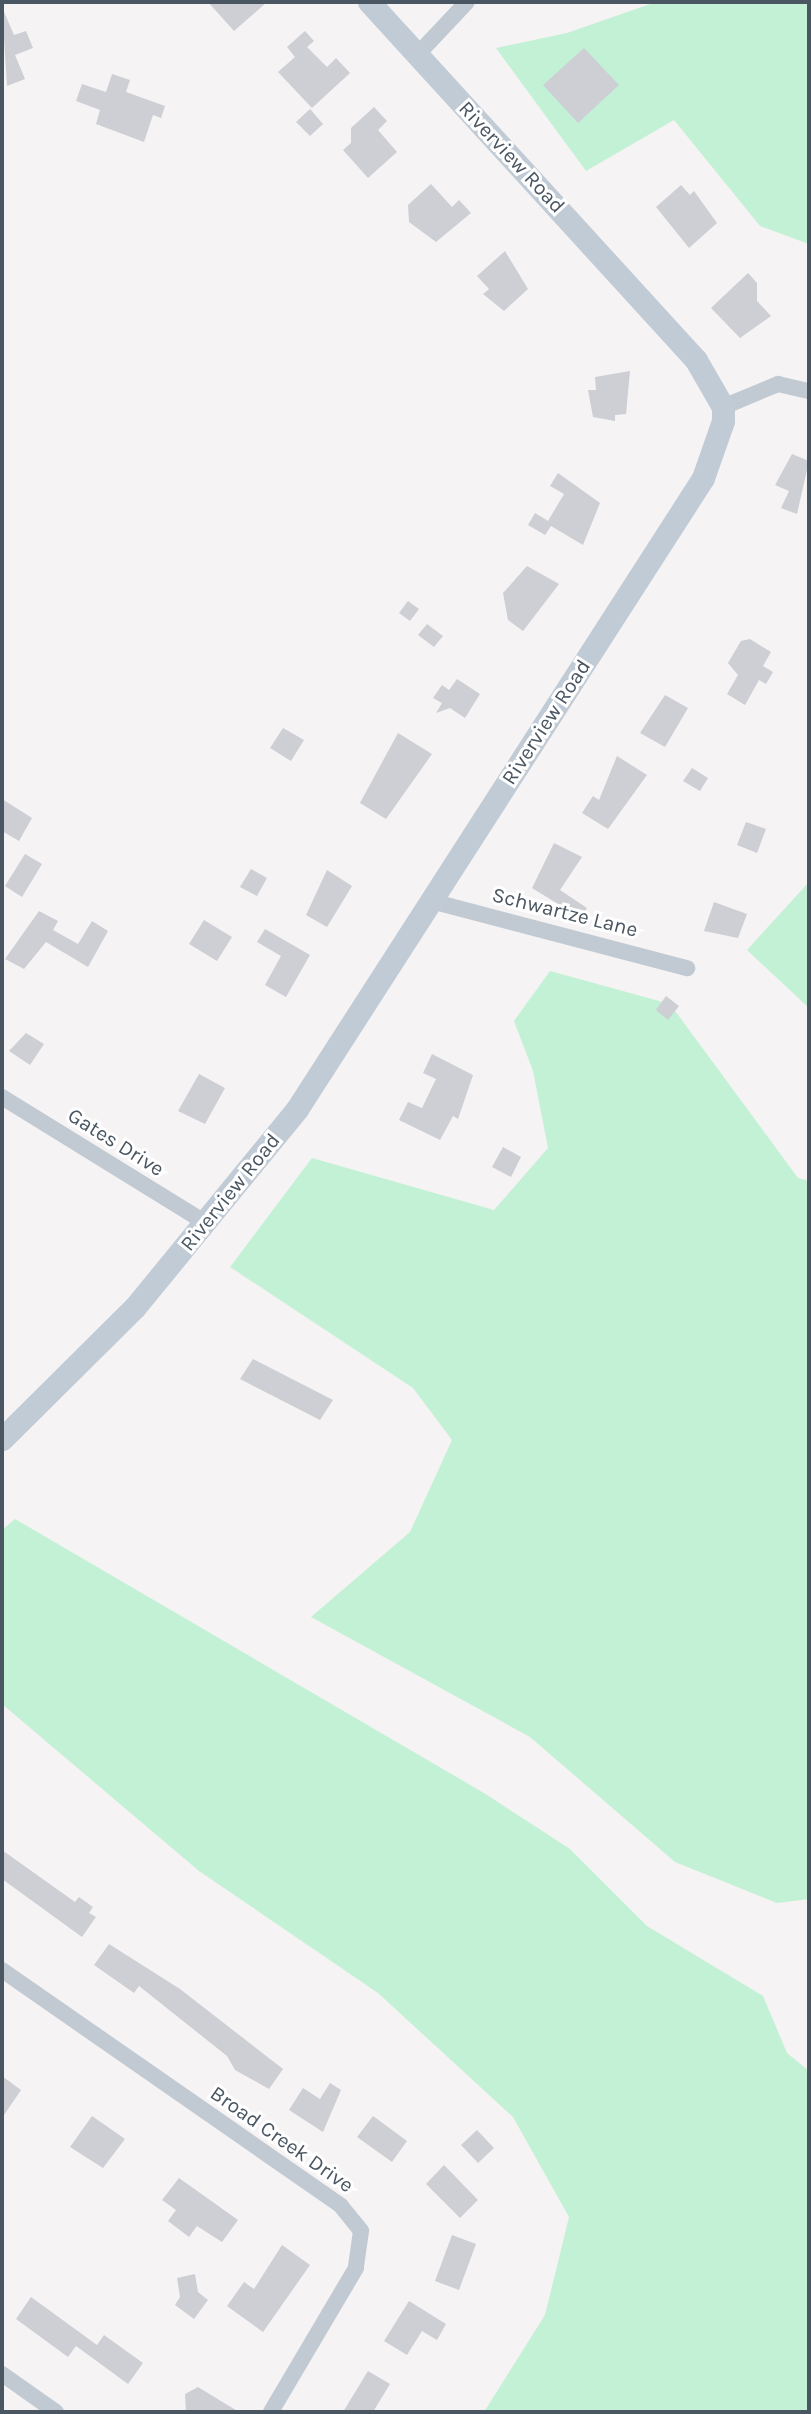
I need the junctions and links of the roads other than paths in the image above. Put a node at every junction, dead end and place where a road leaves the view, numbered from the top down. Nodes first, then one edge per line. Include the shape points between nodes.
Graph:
1 (369, 2) edge
2 (467, 2) edge
3 (418, 54) junction
4 (809, 391) edge
5 (723, 407) junction
6 (431, 901) junction
7 (687, 968) dead end
8 (2, 1097) edge
9 (208, 1224) junction
10 (2, 1439) edge
11 (2, 1971) edge
12 (2, 2374) edge
13 (56, 2412) edge
14 (271, 2412) edge

1 - 3 street, Riverview Road
2 - 3 street
3 - 5 street, Riverview Road via 696,360
4 - 5 street via 778,384
5 - 6 street, Riverview Road via 703,478
6 - 7 street, Schwartze Lane
6 - 9 street, Riverview Road via 323,1072
8 - 9 street, Gates Drive
9 - 10 street, Riverview Road via 115,1328
11 - 14 street, Broad Creek Drive via 341,2206 361,2231 356,2268
12 - 13 street

